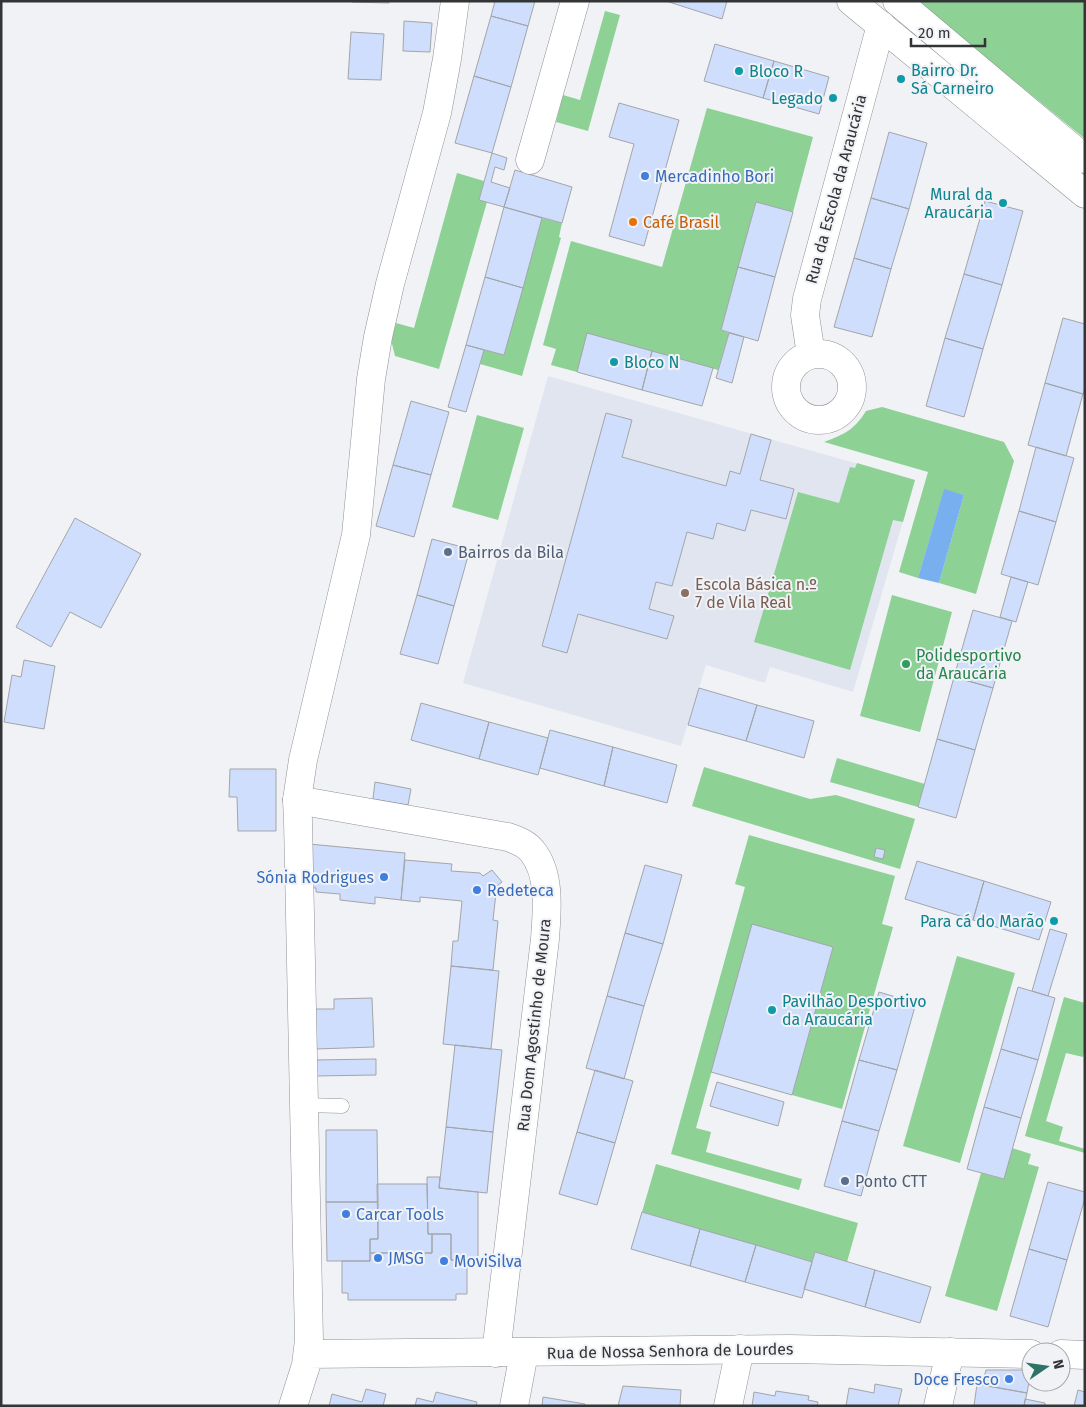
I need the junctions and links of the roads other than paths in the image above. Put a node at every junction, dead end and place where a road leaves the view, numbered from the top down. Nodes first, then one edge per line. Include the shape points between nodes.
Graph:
1 (455, 1) edge
2 (474, 1) edge
3 (575, 1) edge
4 (851, 1) edge
5 (896, 1) edge
6 (881, 25) junction
7 (426, 154) junction
8 (1085, 159) edge
9 (530, 160) dead end
10 (1085, 194) edge
11 (811, 355) dead end
12 (297, 800) junction
13 (304, 1104) junction
14 (342, 1106) dead end
15 (740, 1349) junction
16 (496, 1352) junction
17 (950, 1352) junction
18 (524, 1353) junction
19 (308, 1354) junction
20 (1021, 1354) edge
21 (1071, 1354) edge
22 (1085, 1355) edge
23 (294, 1406) edge
24 (514, 1406) edge
25 (728, 1406) edge
26 (938, 1406) edge

1 - 7 street via 442,88
2 - 7 street via 450,90
3 - 9 street
4 - 6 street
5 - 8 street
6 - 10 street
6 - 11 street, Rua da Escola da Araucária via 806,299
7 - 12 street via 378,337 354,543 309,731
12 - 13 street
12 - 16 street, Rua Dom Agostinho de Moura via 508,837 531,850 543,874 545,939
13 - 14 lane
13 - 19 street
15 - 17 street, Rua de Nossa Senhora de Lourdes
15 - 18 street, Rua de Nossa Senhora de Lourdes
15 - 25 street
16 - 18 street, Rua de Nossa Senhora de Lourdes
16 - 19 street, Rua de Nossa Senhora de Lourdes
17 - 20 street, Rua de Nossa Senhora de Lourdes
17 - 26 street
18 - 24 street
19 - 23 street
21 - 22 street

